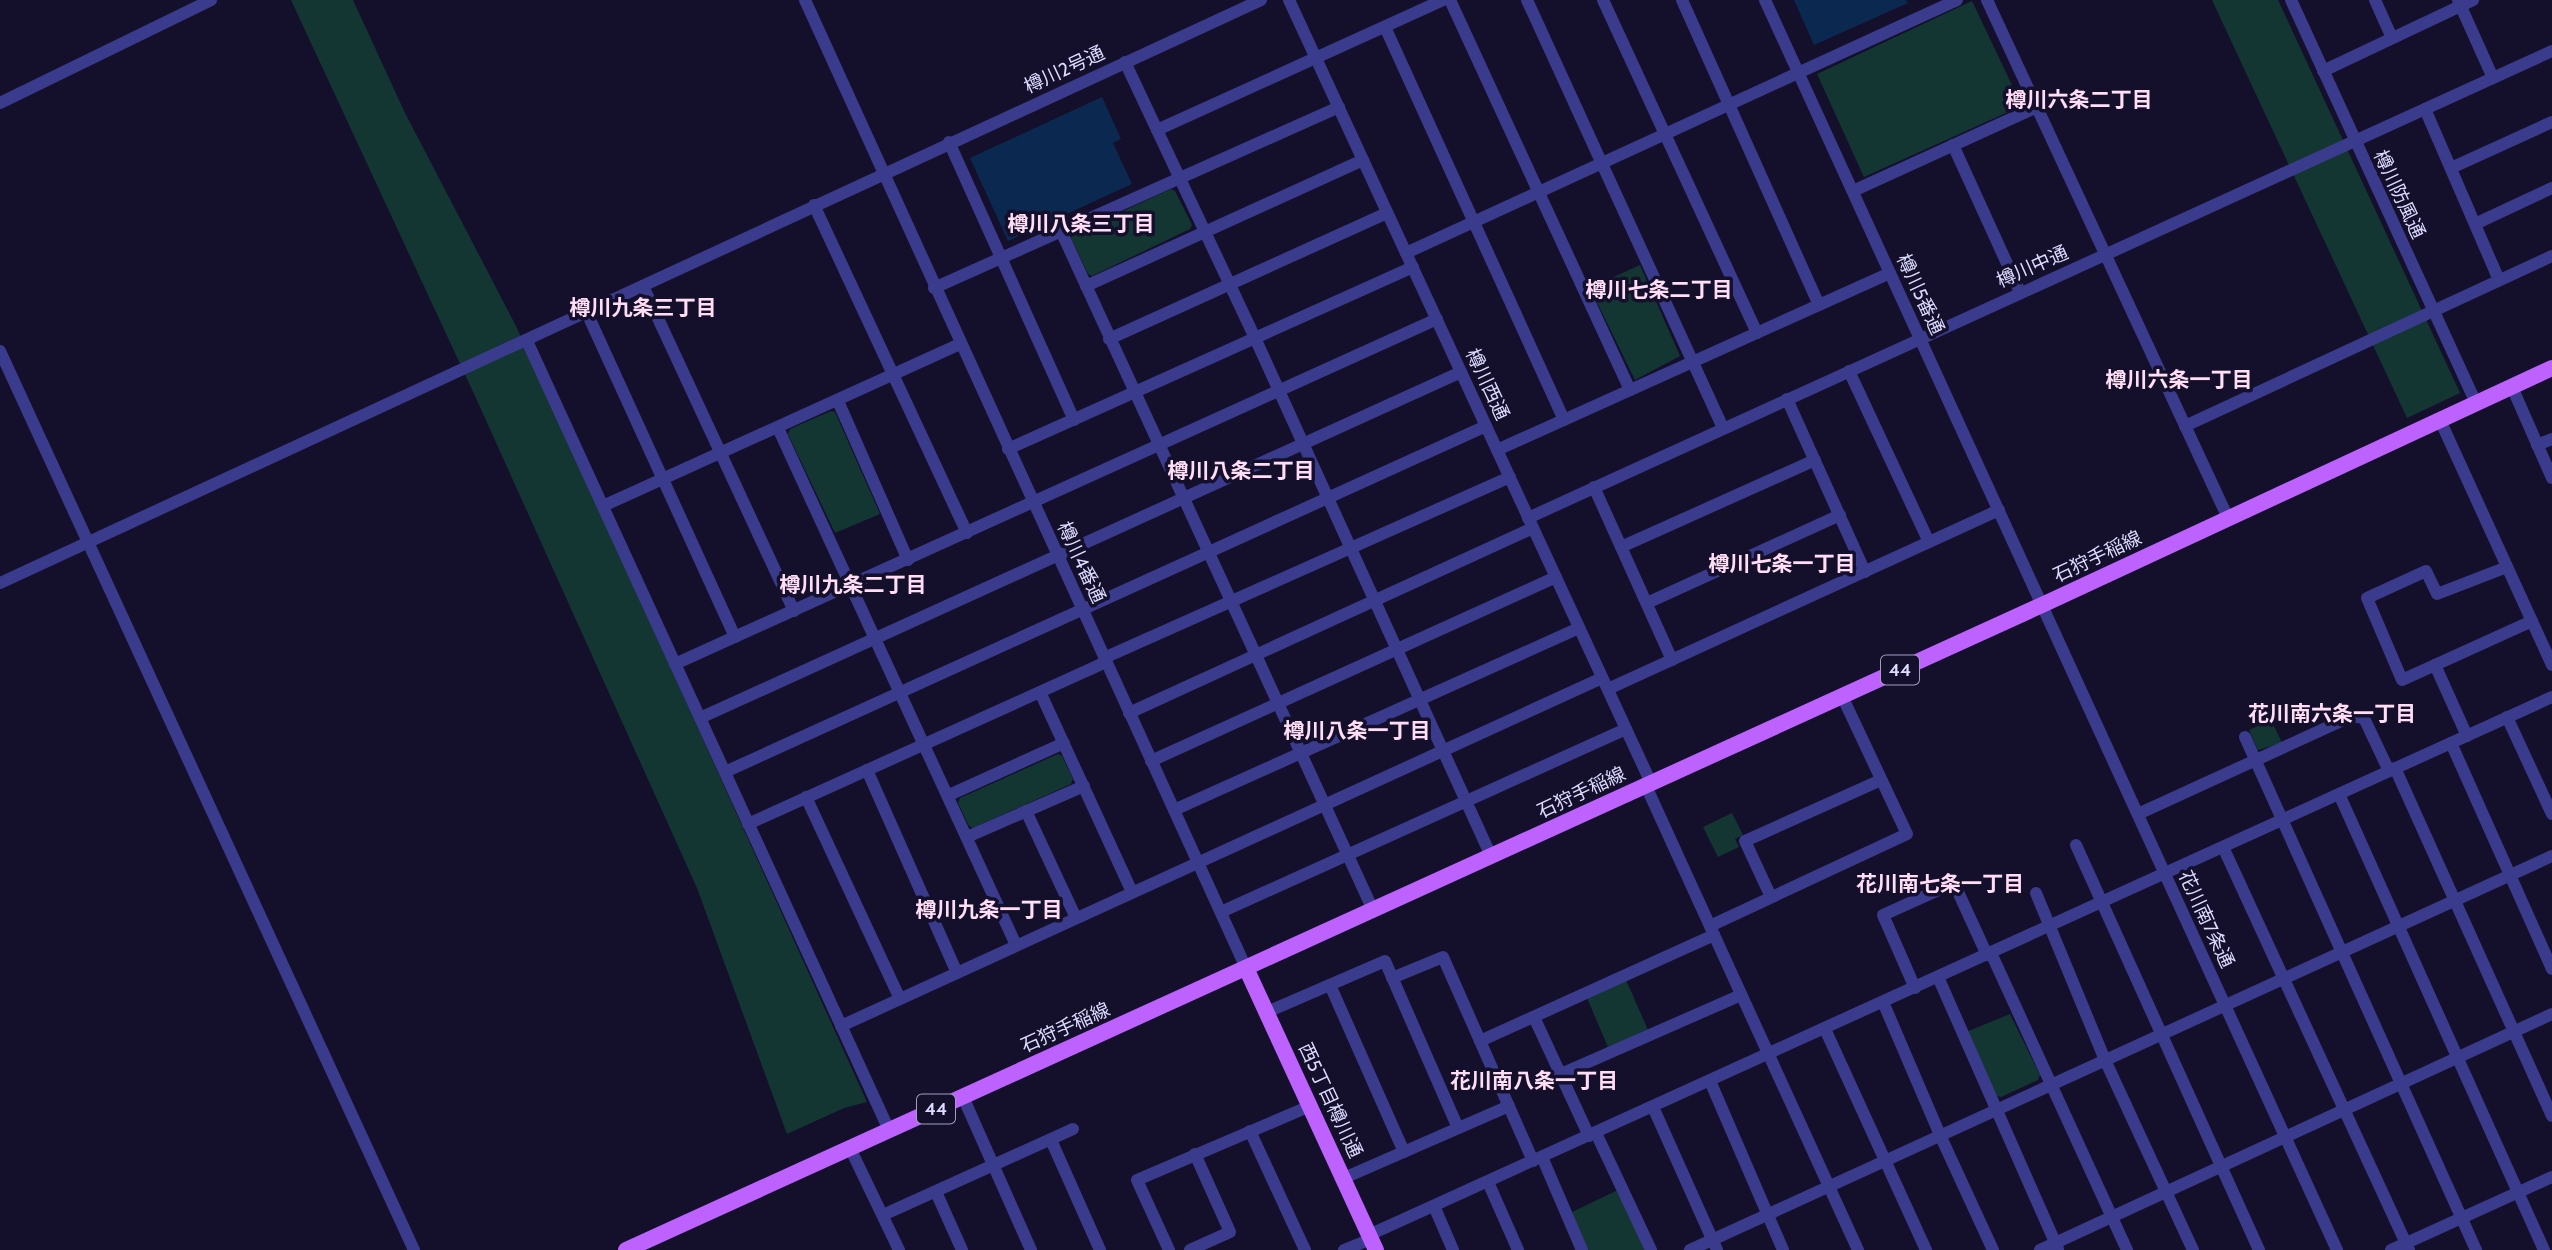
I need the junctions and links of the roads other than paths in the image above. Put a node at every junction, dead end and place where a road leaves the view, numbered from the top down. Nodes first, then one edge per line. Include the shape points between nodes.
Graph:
1 (211, 0) edge
2 (805, 0) edge
3 (1261, 0) edge
4 (1289, 0) edge
5 (1443, 0) edge
6 (1450, 0) edge
7 (1527, 0) edge
8 (1603, 0) edge
9 (1682, 0) edge
10 (1765, 0) edge
11 (1956, 0) edge
12 (1987, 0) edge
13 (2291, 0) edge
14 (2375, 0) edge
15 (2473, 0) edge
16 (2459, 3) edge
17 (1385, 27) junction
18 (2392, 38) junction
19 (2552, 51) edge
20 (1317, 60) junction
21 (1125, 62) junction
22 (2323, 71) junction
23 (1798, 72) junction
24 (2493, 78) junction
25 (0, 103) edge
26 (1729, 104) junction
27 (1339, 107) junction
28 (2037, 107) junction
29 (2425, 109) junction
30 (2552, 122) edge
31 (1157, 130) junction
32 (1665, 134) junction
33 (2355, 141) junction
34 (949, 142) junction
35 (1953, 145) junction
36 (1363, 160) junction
37 (1600, 162) junction
38 (2451, 168) junction
39 (882, 173) junction
40 (1180, 178) junction
41 (2552, 188) edge
42 (1538, 191) junction
43 (1853, 191) junction
44 (814, 205) junction
45 (1387, 213) junction
46 (1474, 221) junction
47 (2475, 224) junction
48 (1061, 231) junction
49 (1205, 231) junction
50 (1406, 253) junction
51 (2106, 254) junction
52 (2552, 256) edge
53 (1001, 257) junction
54 (1413, 267) junction
55 (1890, 273) junction
56 (2499, 280) junction
57 (1229, 282) junction
58 (643, 286) junction
59 (1086, 286) junction
60 (934, 288) junction
61 (2020, 292) junction
62 (1819, 305) junction
63 (2433, 310) junction
64 (587, 313) junction
65 (1437, 319) junction
66 (1757, 333) junction
67 (1255, 338) junction
68 (1920, 338) junction
69 (1109, 339) junction
70 (527, 341) junction
71 (960, 344) junction
72 (0, 351) edge
73 (1691, 363) junction
74 (2552, 368) edge
75 (1849, 371) junction
76 (1461, 372) junction
77 (895, 375) junction
78 (2512, 387) junction
79 (1630, 390) junction
80 (1280, 391) junction
81 (1133, 393) junction
82 (1787, 399) junction
83 (838, 401) junction
84 (2476, 403) junction
85 (1074, 419) junction
86 (1564, 420) junction
87 (2440, 420) junction
88 (1486, 426) junction
89 (2185, 426) junction
90 (778, 428) junction
91 (1723, 428) junction
92 (2552, 439) edge
93 (1303, 442) junction
94 (2538, 445) junction
95 (1157, 447) junction
96 (1009, 449) junction
97 (1497, 450) junction
98 (720, 454) junction
99 (1815, 460) junction
100 (1510, 477) junction
101 (2552, 478) edge
102 (662, 480) junction
103 (1594, 487) junction
104 (1328, 498) junction
105 (1182, 499) junction
106 (1033, 504) junction
107 (603, 506) junction
108 (1999, 510) junction
109 (1840, 515) junction
110 (2228, 519) junction
111 (1531, 523) junction
112 (967, 533) junction
113 (89, 542) junction
114 (1929, 542) junction
115 (1621, 547) junction
116 (1351, 549) junction
117 (1207, 553) junction
118 (1056, 554) junction
119 (908, 560) junction
120 (2507, 567) junction
121 (1865, 572) junction
122 (1556, 577) junction
123 (0, 583) edge
124 (851, 585) junction
125 (1374, 599) junction
126 (1230, 603) junction
127 (1647, 603) junction
128 (2042, 605) junction
129 (1082, 610) junction
130 (794, 611) junction
131 (2532, 621) junction
132 (1579, 628) junction
133 (876, 636) junction
134 (736, 637) junction
135 (1397, 649) junction
136 (1254, 655) junction
137 (1105, 660) junction
138 (1672, 660) junction
139 (675, 664) junction
140 (2435, 665) junction
141 (2552, 665) edge
142 (1605, 684) junction
143 (901, 691) junction
144 (1040, 692) junction
145 (1842, 696) junction
146 (2552, 697) edge
147 (1420, 699) junction
148 (1277, 704) junction
149 (1129, 713) junction
150 (2507, 717) junction
151 (700, 718) junction
152 (1626, 729) junction
153 (2466, 736) junction
154 (2245, 737) dead end
155 (1064, 743) junction
156 (2451, 743) junction
157 (925, 744) junction
158 (1442, 749) junction
159 (1301, 755) junction
160 (2255, 760) junction
161 (1151, 761) junction
162 (867, 770) junction
163 (2392, 770) junction
164 (724, 772) junction
165 (1881, 780) junction
166 (1648, 784) junction
167 (1084, 786) junction
168 (2339, 794) junction
169 (949, 795) junction
170 (806, 797) junction
171 (1466, 800) junction
172 (1324, 805) junction
173 (1174, 810) junction
174 (1027, 811) junction
175 (2137, 814) junction
176 (2552, 814) edge
177 (2281, 820) junction
178 (748, 824) junction
179 (967, 837) junction
180 (2076, 845) dead end
181 (2223, 847) junction
182 (1347, 855) junction
183 (1491, 856) junction
184 (2552, 856) edge
185 (1198, 862) junction
186 (2165, 873) junction
187 (2510, 875) junction
188 (1132, 892) junction
189 (2036, 893) dead end
190 (1771, 897) junction
191 (2454, 900) junction
192 (2103, 902) junction
193 (1373, 910) junction
194 (1221, 912) junction
195 (1076, 918) junction
196 (2050, 926) junction
197 (2397, 927) junction
198 (1712, 930) junction
199 (1016, 945) junction
200 (2343, 951) junction
201 (1989, 954) junction
202 (1246, 968) junction
203 (2552, 969) edge
204 (957, 973) junction
205 (1938, 977) junction
206 (1392, 978) junction
207 (2283, 978) junction
208 (1330, 985) junction
209 (1915, 988) junction
210 (1741, 995) junction
211 (900, 999) junction
212 (1883, 1002) junction
213 (2225, 1005) junction
214 (1267, 1012) junction
215 (2552, 1014) edge
216 (1534, 1017) junction
217 (841, 1026) junction
218 (1825, 1029) junction
219 (2513, 1032) junction
220 (2163, 1034) junction
221 (1480, 1041) junction
222 (1769, 1055) junction
223 (2457, 1058) junction
224 (2105, 1060) junction
225 (1561, 1074) junction
226 (1710, 1081) junction
227 (2052, 1084) junction
228 (2402, 1084) junction
229 (962, 1097) junction
230 (1310, 1106) junction
231 (1509, 1106) junction
232 (1653, 1107) junction
233 (1995, 1110) junction
234 (2345, 1111) junction
235 (2552, 1116) edge
236 (1458, 1128) junction
237 (1073, 1129) dead end
238 (889, 1130) junction
239 (1250, 1131) junction
240 (1592, 1134) junction
241 (1940, 1135) junction
242 (2286, 1138) junction
243 (1051, 1140) junction
244 (850, 1148) junction
245 (1404, 1152) junction
246 (1195, 1154) junction
247 (1538, 1159) junction
248 (1885, 1160) junction
249 (994, 1167) junction
250 (2222, 1167) junction
251 (2552, 1177) edge
252 (1344, 1178) junction
253 (1488, 1182) junction
254 (1828, 1186) junction
255 (936, 1192) junction
256 (2167, 1192) junction
257 (2517, 1193) junction
258 (1434, 1206) junction
259 (883, 1215) junction
260 (1766, 1215) junction
261 (2112, 1217) junction
262 (2461, 1218) junction
263 (1372, 1241) edge
264 (1715, 1245) edge
265 (2057, 1246) edge
266 (2407, 1247) edge
267 (414, 1250) edge
268 (626, 1250) edge
269 (899, 1250) edge
270 (962, 1250) edge
271 (1031, 1250) edge
272 (1101, 1250) edge
273 (1170, 1250) edge
274 (1190, 1250) edge
275 (1305, 1250) edge
276 (1344, 1250) edge
277 (1453, 1250) edge
278 (1518, 1250) edge
279 (1582, 1250) edge
280 (1651, 1250) edge
281 (1689, 1250) edge
282 (1783, 1250) edge
283 (1857, 1250) edge
284 (1926, 1250) edge
285 (1993, 1250) edge
286 (2040, 1250) edge
287 (2127, 1250) edge
288 (2193, 1250) edge
289 (2259, 1250) edge
290 (2337, 1250) edge
291 (2391, 1250) edge
292 (2476, 1250) edge
293 (2544, 1250) edge

1 - 25 street
2 - 39 street, 樽川4番通
3 - 21 street, 樽川2号通
4 - 20 street, 樽川西通
5 - 17 street
6 - 42 street
7 - 37 street
8 - 32 street
9 - 26 street
10 - 23 street, 樽川5番通
11 - 23 street
12 - 28 street
13 - 22 street, 樽川防風通
14 - 18 street
15 - 16 street
16 - 18 street
16 - 24 street
17 - 20 street
17 - 46 street
18 - 22 street
19 - 24 street, 樽川中通
20 - 27 street, 樽川西通
20 - 31 street
21 - 31 street
21 - 34 street, 樽川2号通
22 - 33 street, 樽川防風通
23 - 26 street
23 - 43 street, 樽川5番通
24 - 29 street, 樽川中通
26 - 32 street
26 - 62 street
27 - 36 street, 樽川西通
27 - 40 street
28 - 35 street
28 - 51 street
29 - 33 street, 樽川中通
29 - 38 street
30 - 38 street
31 - 40 street
32 - 37 street
32 - 66 street
33 - 51 street, 樽川中通
33 - 63 street, 樽川防風通
34 - 39 street, 樽川2号通
34 - 53 street
35 - 43 street
35 - 61 street
36 - 45 street, 樽川西通
36 - 49 street
37 - 42 street
37 - 73 street
38 - 47 street
39 - 44 street, 樽川2号通
39 - 60 street, 樽川4番通
40 - 48 street
40 - 49 street
41 - 47 street
42 - 46 street
42 - 79 street
43 - 55 street, 樽川5番通
44 - 58 street, 樽川2号通
44 - 77 street
45 - 50 street, 樽川西通
45 - 57 street
46 - 50 street
46 - 86 street
47 - 56 street
48 - 53 street
48 - 59 street
49 - 57 street
49 - 59 street
50 - 54 street, 樽川西通
51 - 61 street, 樽川中通
51 - 89 street
52 - 56 street
53 - 60 street
53 - 85 street
54 - 65 street, 樽川西通
54 - 67 street
55 - 62 street
55 - 68 street, 樽川5番通
56 - 63 street
57 - 67 street
57 - 69 street
58 - 64 street, 樽川2号通
58 - 98 street
59 - 69 street
60 - 71 street, 樽川4番通
61 - 68 street, 樽川中通
62 - 66 street
63 - 84 street, 樽川防風通
63 - 89 street
64 - 70 street, 樽川2号通
64 - 102 street
65 - 76 street, 樽川西通
65 - 80 street
66 - 73 street
67 - 80 street
67 - 81 street
68 - 75 street, 樽川中通
68 - 108 street, 樽川5番通
69 - 81 street
70 - 107 street
70 - 113 street, 樽川2号通
71 - 77 street
71 - 96 street, 樽川4番通
72 - 113 street
73 - 79 street
73 - 91 street
74 - 78 main road, 石狩手稲線 / 44
75 - 82 street, 樽川中通
75 - 114 street
76 - 88 street, 樽川西通
76 - 93 street
77 - 83 street
77 - 112 street
78 - 84 main road, 石狩手稲線 / 44
78 - 94 street
79 - 86 street
80 - 93 street
80 - 95 street
81 - 85 street
81 - 95 street
82 - 91 street, 樽川中通
82 - 99 street
83 - 90 street
83 - 119 street
84 - 87 main road, 石狩手稲線 / 44
85 - 96 street
86 - 97 street
87 - 110 main road, 石狩手稲線 / 44
87 - 120 street
88 - 97 street, 樽川西通
88 - 104 street
89 - 110 street
90 - 98 street
90 - 124 street
91 - 103 street, 樽川中通
92 - 94 street
93 - 104 street
93 - 105 street
94 - 101 street
95 - 105 street
95 - 106 street
96 - 106 street, 樽川4番通
97 - 100 street, 樽川西通
98 - 102 street
98 - 130 street
99 - 109 street
99 - 115 street
100 - 111 street, 樽川西通
100 - 116 street
102 - 107 street
102 - 134 street
103 - 111 street, 樽川中通
103 - 115 street
104 - 116 street
104 - 117 street
105 - 117 street
105 - 118 street
106 - 112 street
106 - 118 street, 樽川4番通
107 - 139 street
108 - 114 street
108 - 128 street, 樽川5番通
109 - 121 street
109 - 127 street
110 - 128 main road, 石狩手稲線 / 44
111 - 122 street, 樽川西通
111 - 125 street, 樽川中通
112 - 119 street
113 - 123 street, 樽川2号通
113 - 267 street
114 - 121 street
115 - 127 street
116 - 125 street
116 - 126 street
117 - 126 street
117 - 129 street
118 - 129 street, 樽川4番通
118 - 133 street
119 - 124 street
120 - 131 street
120 - 140 street via 2437,594 2426,571 2367,598 2402,680
121 - 138 street
122 - 132 street, 樽川西通
122 - 135 street
124 - 130 street
124 - 133 street
125 - 135 street
125 - 136 street, 樽川中通
126 - 136 street
126 - 137 street
127 - 138 street
128 - 145 main road, 石狩手稲線 / 44
128 - 175 street, 花川南7条通
129 - 137 street, 樽川4番通
129 - 143 street
130 - 134 street
131 - 140 street
131 - 141 street
132 - 142 street, 樽川西通
132 - 147 street
133 - 143 street
133 - 151 street
134 - 139 street
135 - 147 street
135 - 148 street
136 - 148 street
136 - 149 street, 樽川中通
137 - 144 street
137 - 149 street, 樽川4番通
138 - 142 street
139 - 151 street
140 - 153 street
142 - 152 street, 樽川西通
142 - 158 street
143 - 157 street
143 - 164 street
144 - 155 street
144 - 157 street
145 - 165 street
145 - 166 main road, 石狩手稲線 / 44
146 - 150 street
147 - 158 street
147 - 159 street
148 - 159 street
148 - 161 street
149 - 161 street, 樽川4番通
150 - 153 street
150 - 176 street
151 - 164 street
152 - 166 street, 樽川西通
152 - 171 street
153 - 156 street
154 - 160 street
155 - 167 street
155 - 169 street
156 - 163 street
156 - 187 street
157 - 162 street
157 - 169 street
158 - 171 street
158 - 172 street
159 - 172 street
159 - 173 street
160 - 163 street via 2352,716 2364,718
160 - 175 street
160 - 177 street
161 - 173 street, 樽川4番通
162 - 170 street
162 - 204 street
163 - 168 street
163 - 191 street
164 - 178 street
165 - 190 street via 1907,834
165 - 190 street via 1745,842
166 - 183 main road, 石狩手稲線 / 44
166 - 198 street, 樽川西通
167 - 174 street
167 - 188 street
168 - 177 street
168 - 197 street
169 - 179 street
170 - 178 street
170 - 211 street
171 - 182 street
171 - 183 street
172 - 182 street
172 - 185 street
173 - 185 street, 樽川4番通
174 - 179 street
174 - 195 street
175 - 186 street, 花川南7条通
177 - 181 street
177 - 200 street
178 - 217 street
179 - 199 street
180 - 192 street
181 - 186 street
181 - 207 street
182 - 193 street
182 - 194 street
183 - 193 main road, 石狩手稲線 / 44
184 - 187 street
185 - 188 street
185 - 194 street, 樽川4番通
186 - 192 street
186 - 213 street, 花川南7条通
187 - 191 street
187 - 203 street
188 - 195 street
189 - 196 street
190 - 198 street
191 - 197 street
191 - 219 street
192 - 196 street
192 - 220 street
193 - 202 main road, 石狩手稲線 / 44
194 - 202 street, 樽川4番通
195 - 199 street
196 - 201 street
196 - 224 street
197 - 200 street
197 - 223 street
198 - 210 street, 樽川西通
198 - 216 street
199 - 204 street
200 - 207 street
200 - 228 street
201 - 205 street
201 - 209 street via 1954,883 1883,915
201 - 227 street
202 - 214 main road, 西5丁目樽川通
202 - 229 main road, 石狩手稲線 / 44
204 - 211 street
205 - 209 street
205 - 233 street
206 - 208 street via 1385,961
206 - 221 street via 1443,957
206 - 236 street
207 - 213 street
207 - 234 street
208 - 214 street
208 - 245 street
209 - 212 street
210 - 222 street, 樽川西通
210 - 225 street
211 - 217 street
212 - 218 street
212 - 241 street
213 - 220 street
213 - 242 street, 花川南7条通
214 - 230 main road, 西5丁目樽川通
215 - 219 street
216 - 221 street
216 - 225 street
217 - 238 street
218 - 222 street
218 - 248 street
219 - 223 street
219 - 235 street
220 - 224 street
220 - 250 street
221 - 231 street
222 - 226 street
222 - 254 street, 樽川西通
223 - 228 street
223 - 257 street
224 - 227 street
224 - 256 street
225 - 240 street
226 - 232 street
226 - 260 street
227 - 233 street
227 - 261 street
228 - 234 street
228 - 262 street
229 - 238 main road, 石狩手稲線 / 44
229 - 249 street
230 - 239 street
230 - 252 main road, 西5丁目樽川通
231 - 236 street
231 - 247 street
232 - 240 street
232 - 264 street
233 - 241 street
233 - 265 street
234 - 242 street
234 - 266 street
236 - 245 street
237 - 243 street
238 - 244 main road, 石狩手稲線 / 44
239 - 246 street
239 - 275 street
240 - 247 street
240 - 280 street
241 - 248 street
241 - 285 street
242 - 250 street
242 - 290 street, 花川南7条通
243 - 249 street
243 - 272 street
244 - 259 street
244 - 268 main road, 石狩手稲線 / 44
245 - 252 street
246 - 273 street via 1137,1180
246 - 274 street via 1230,1232
247 - 253 street
247 - 279 street
248 - 254 street
248 - 284 street
249 - 255 street
249 - 271 street
250 - 256 street
250 - 289 street
251 - 257 street
252 - 263 main road, 西5丁目樽川通
253 - 258 street
253 - 278 street
254 - 260 street
254 - 283 street, 樽川西通
255 - 259 street
255 - 270 street
256 - 261 street
256 - 288 street
257 - 262 street
257 - 293 street
258 - 263 street
258 - 277 street
259 - 269 street
260 - 264 street
260 - 282 street
261 - 265 street
261 - 287 street
262 - 266 street
262 - 292 street
263 - 276 street
264 - 281 street
265 - 286 street
266 - 291 street

